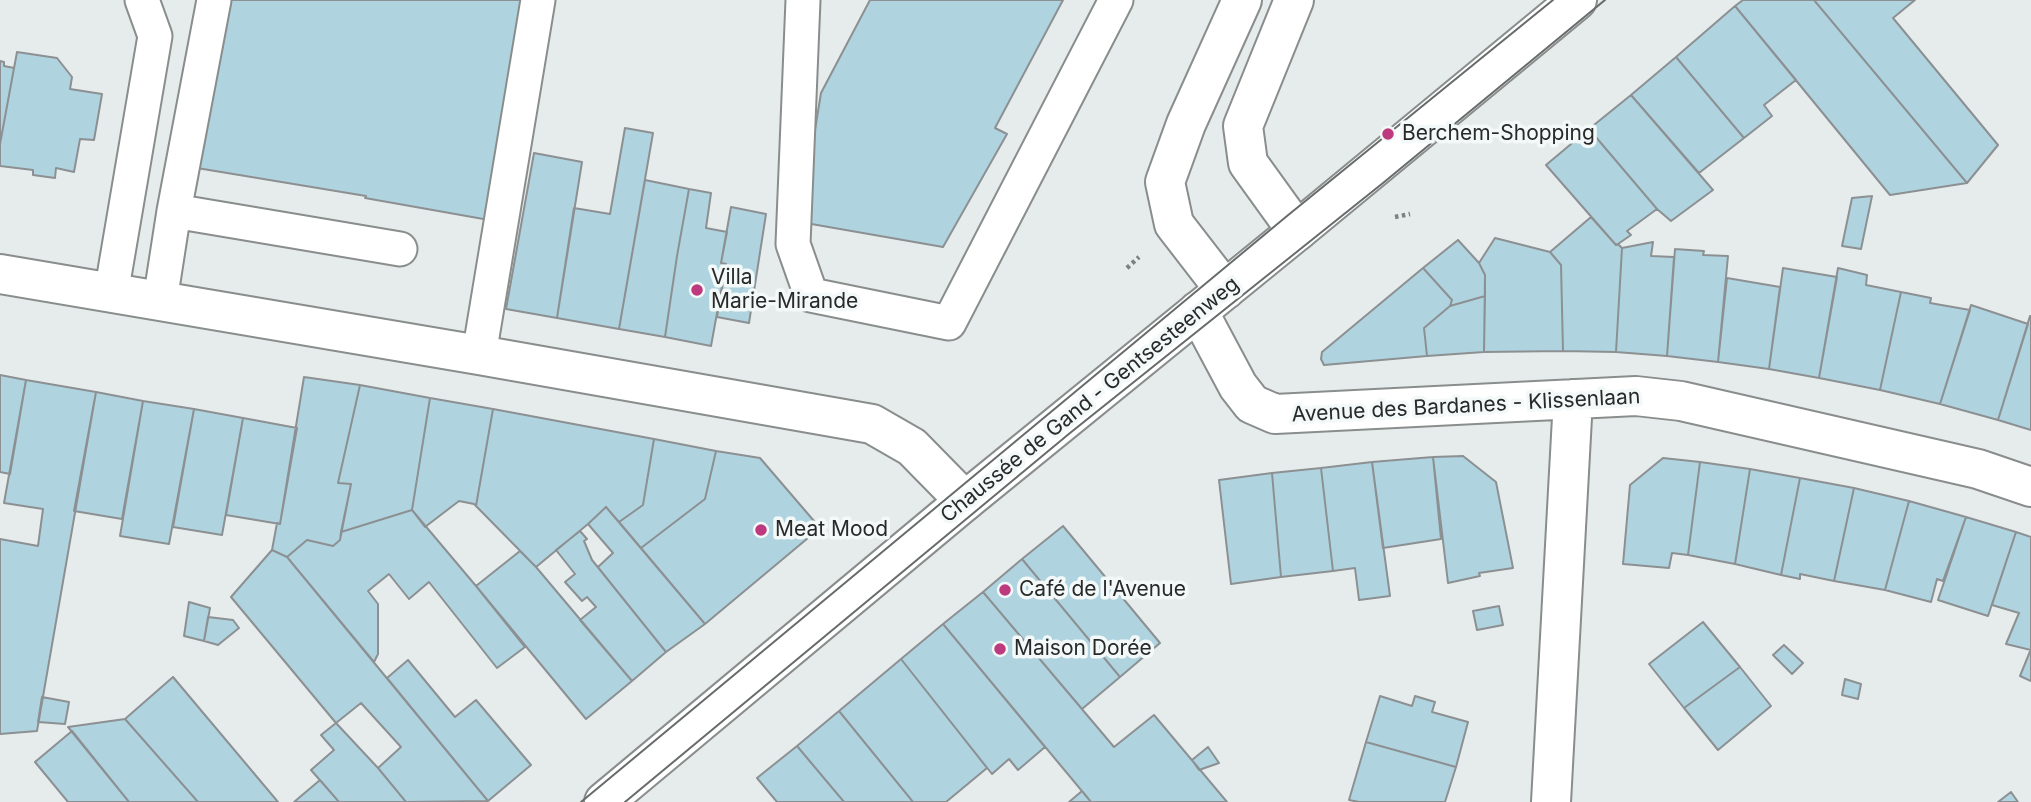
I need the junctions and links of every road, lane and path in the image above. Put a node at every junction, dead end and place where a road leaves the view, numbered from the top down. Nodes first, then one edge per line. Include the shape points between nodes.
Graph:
1 (142, 0) edge
2 (214, 0) edge
3 (538, 0) edge
4 (803, 0) edge
5 (1116, 0) edge
6 (1242, 0) edge
7 (1294, 0) edge
8 (1577, 0) edge
9 (174, 211) junction
10 (1297, 230) junction
11 (400, 249) dead end
12 (0, 274) edge
13 (111, 294) junction
14 (1212, 300) junction
15 (160, 302) junction
16 (479, 355) junction
17 (1573, 400) junction
18 (2031, 487) edge
19 (965, 501) junction
20 (604, 802) edge
21 (1551, 802) edge

1 - 13 lane via 155,36
2 - 9 lane
3 - 16 lane
4 - 5 lane via 793,244 811,295 949,323
6 - 14 street, Avenue des Bardanes - Klissenlaan via 1165,182 1174,223
7 - 10 street via 1242,126 1248,163
8 - 10 street, Chaussée de Gand - Gentsesteenweg
9 - 11 lane
9 - 15 lane
10 - 14 street, Chaussée de Gand - Gentsesteenweg
12 - 13 street
13 - 15 street
14 - 17 street, Avenue des Bardanes - Klissenlaan via 1238,386 1252,404 1275,414
14 - 19 street, Chaussée de Gand - Gentsesteenweg
15 - 16 street
16 - 19 street via 872,424 912,447
17 - 18 street, Avenue des Bardanes - Klissenlaan via 1636,396 1681,401 1978,469
17 - 21 street
19 - 20 street, Chaussée de Gand - Gentsesteenweg

